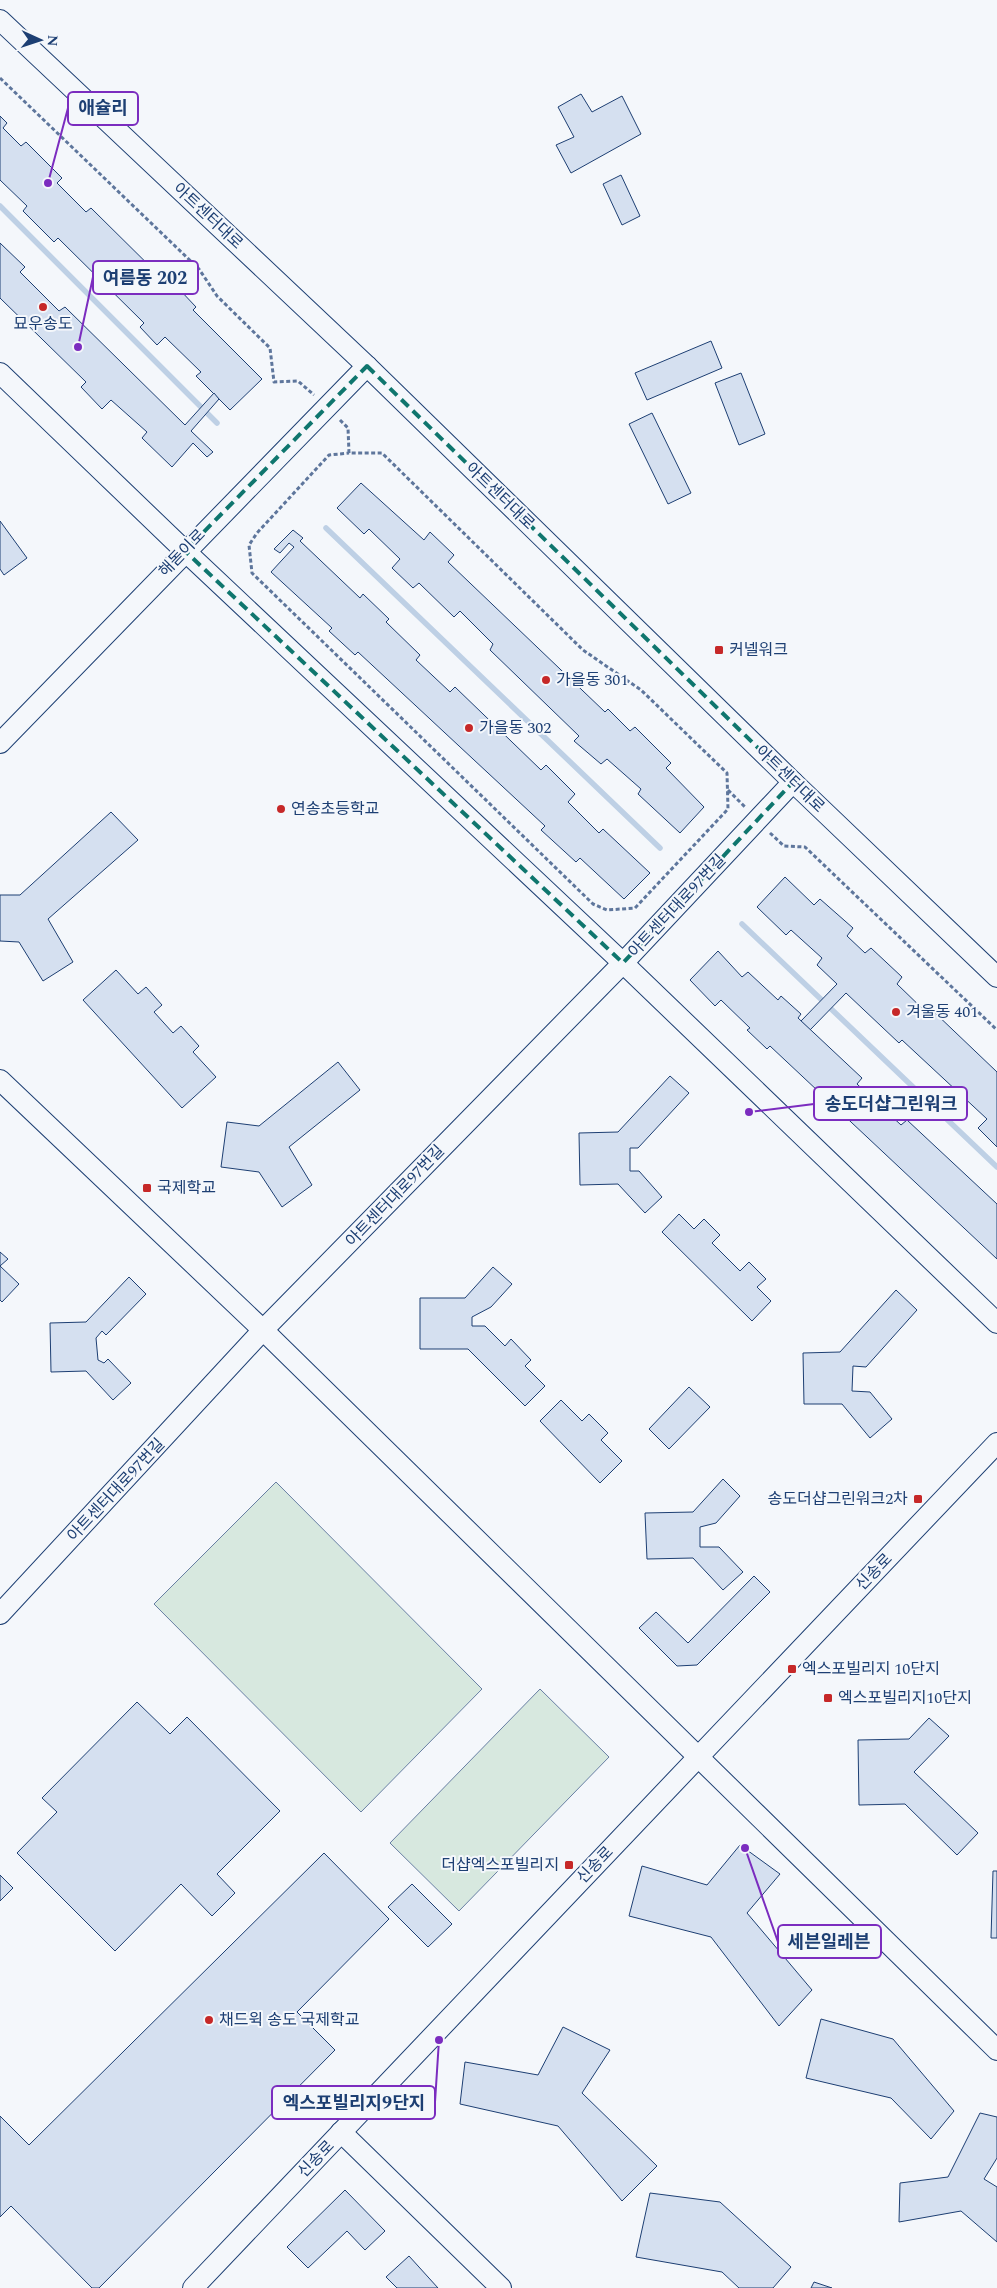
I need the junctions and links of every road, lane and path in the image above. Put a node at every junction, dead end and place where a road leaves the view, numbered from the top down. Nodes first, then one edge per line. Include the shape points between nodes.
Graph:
1 (0, 20) edge
2 (0, 78) edge
3 (367, 366) junction
4 (0, 373) edge
5 (306, 387) dead end
6 (340, 420) dead end
7 (349, 453) junction
8 (185, 551) junction
9 (0, 743) edge
10 (793, 782) junction
11 (728, 790) junction
12 (740, 801) dead end
13 (770, 832) dead end
14 (623, 963) junction
15 (997, 977) edge
16 (997, 1030) edge
17 (0, 1080) edge
18 (997, 1323) edge
19 (264, 1330) junction
20 (997, 1443) edge
21 (0, 1614) edge
22 (699, 1756) junction
23 (997, 2050) edge
24 (341, 2132) junction
25 (193, 2288) edge
26 (501, 2288) edge

1 - 3 street, 아트센터대로
2 - 5 path via 198,269 218,296 270,348 274,382 298,381
3 - 8 street, 해돋이로
3 - 10 street, 아트센터대로
4 - 8 street
6 - 7 path via 348,428
7 - 11 path via 382,453 583,650 628,679 727,773
7 - 11 path via 329,455 257,533 249,545 252,573 593,904 607,910 635,908 728,809
8 - 9 street, 해돋이로
8 - 14 street
10 - 14 street, 아트센터대로97번길
10 - 15 street, 아트센터대로
11 - 12 path
13 - 16 path via 784,846 805,847
14 - 18 street
14 - 19 street, 아트센터대로97번길
17 - 19 street
19 - 21 street, 아트센터대로97번길
19 - 22 street
20 - 22 street, 신송로
22 - 23 street
22 - 24 street, 신송로
24 - 25 street, 신송로
24 - 26 street

